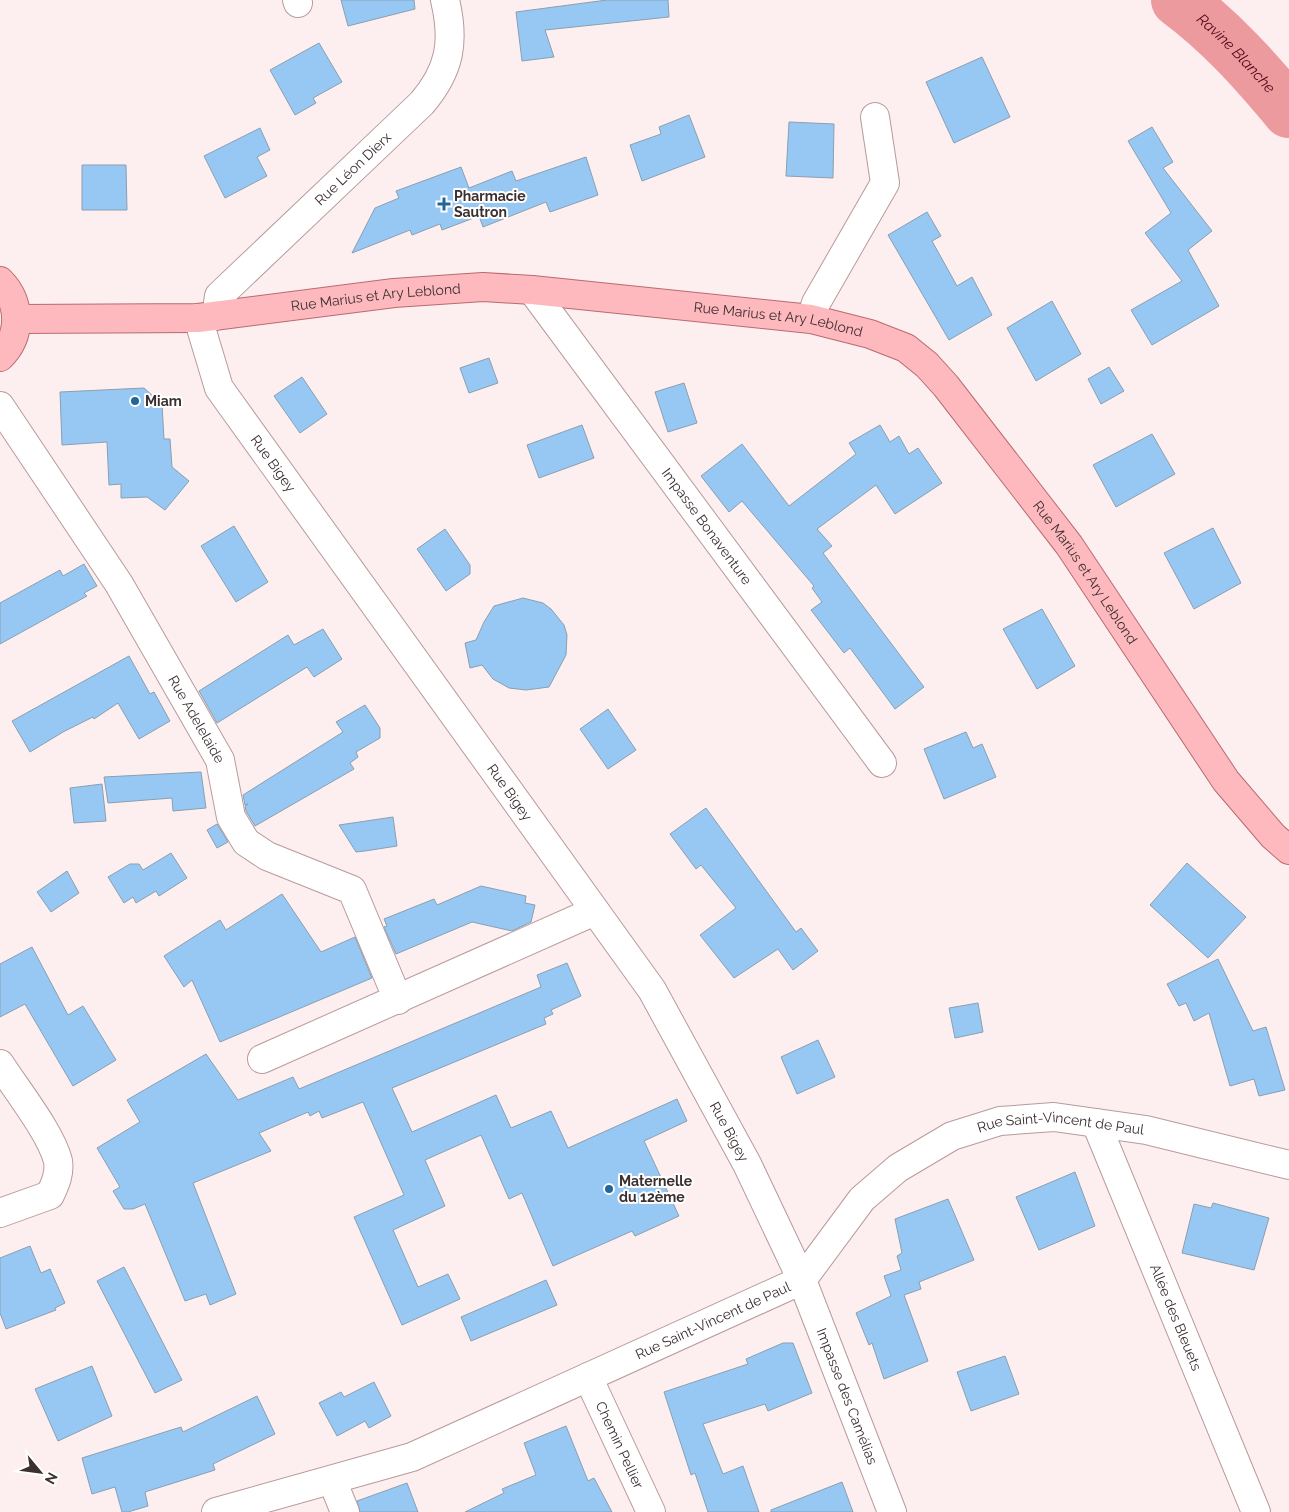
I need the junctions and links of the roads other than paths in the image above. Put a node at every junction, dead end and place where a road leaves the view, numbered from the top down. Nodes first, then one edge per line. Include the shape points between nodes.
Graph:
1 (445, 0) edge
2 (875, 117) dead end
3 (0, 281) edge
4 (532, 290) junction
5 (207, 317) junction
6 (811, 319) junction
7 (17, 320) junction
8 (0, 357) edge
9 (0, 406) edge
10 (882, 763) dead end
11 (1289, 850) edge
12 (596, 911) junction
13 (398, 1000) junction
14 (262, 1059) dead end
15 (0, 1064) edge
16 (1096, 1123) junction
17 (1289, 1165) edge
18 (0, 1213) edge
19 (802, 1280) junction
20 (588, 1378) junction
21 (332, 1480) junction
22 (216, 1512) edge
23 (345, 1512) edge
24 (651, 1512) edge
25 (892, 1512) edge
26 (1256, 1512) edge

1 - 5 street, Rue Léon Dierx via 450,32 447,59 438,83 219,296
2 - 6 street via 885,183 816,303
3 - 7 main road via 15,303
4 - 5 main road, Rue Marius et Ary Leblond via 483,287 394,293
4 - 6 main road, Rue Marius et Ary Leblond
4 - 10 street, Impasse Bonaventure
5 - 7 main road, Rue Marius et Ary Leblond
5 - 12 street, Rue Bigey via 219,388
6 - 11 main road, Rue Marius et Ary Leblond via 870,334 906,348 946,386 1069,545 1226,782
7 - 8 main road via 14,336
9 - 13 street, Rue Adelelaide via 119,584 220,760 231,818 246,842 267,856 352,890
12 - 13 street
12 - 19 street, Rue Bigey via 652,990 747,1164
13 - 14 street
15 - 18 street via 46,1136 58,1161 58,1178 50,1195
16 - 17 street, Rue Saint-Vincent de Paul via 1146,1130
16 - 19 street, Rue Saint-Vincent de Paul via 1054,1117 1000,1121 952,1136 898,1168 862,1200
16 - 26 street, Allée des Bleuets
19 - 20 street, Rue Saint-Vincent de Paul
19 - 25 street, Impasse des Camélias
20 - 21 street, Rue Saint-Vincent de Paul via 412,1457
20 - 24 street, Chemin Pellier
21 - 22 street, Rue Saint-Vincent de Paul
21 - 23 street

